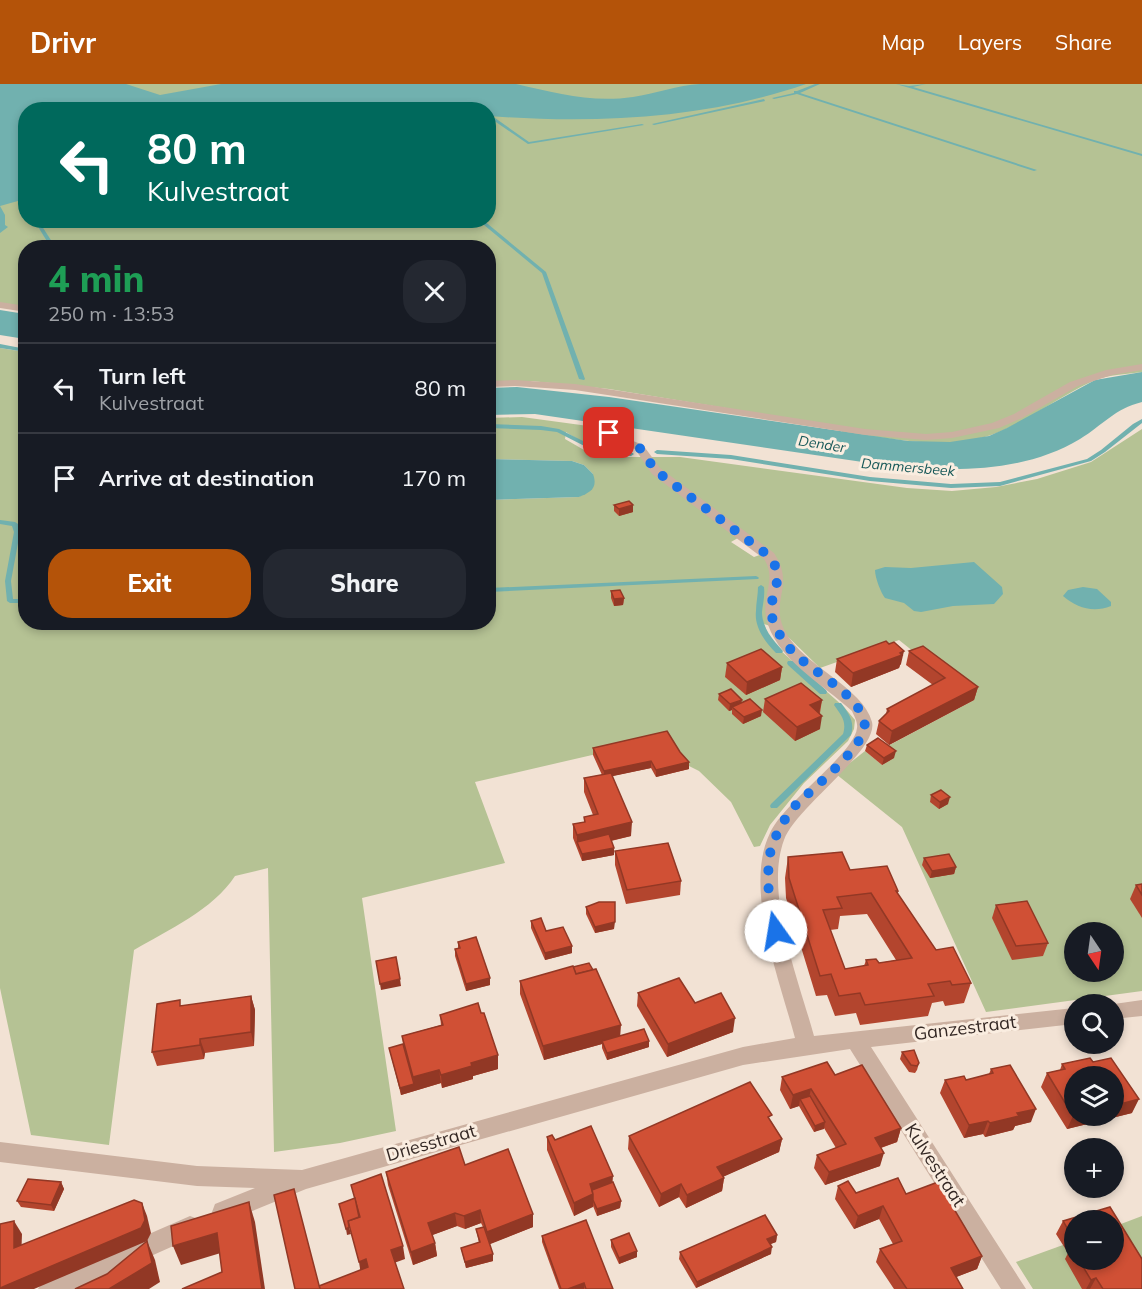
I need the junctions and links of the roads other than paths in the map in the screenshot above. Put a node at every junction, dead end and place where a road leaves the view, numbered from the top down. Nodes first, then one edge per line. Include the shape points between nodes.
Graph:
1 (0, 306) edge
2 (18, 308) edge
3 (1142, 367) edge
4 (496, 384) edge
5 (610, 429) dead end
6 (1142, 1008) edge
7 (1124, 1010) edge
8 (1064, 1017) edge
9 (856, 1041) junction
10 (807, 1045) junction
11 (0, 1152) edge
12 (302, 1180) junction
13 (50, 1289) edge
14 (1014, 1289) edge

1 - 2 street
3 - 4 street via 1074,384 995,426 926,437 865,432 601,390
5 - 10 street via 610,436 639,447 656,471 769,556 778,572 772,616 785,643 844,694 865,721 858,745 791,811 770,853 770,908
6 - 7 street
8 - 9 street, Ganzestraat
9 - 10 street, Driesstraat
9 - 14 street, Kulvestraat
10 - 12 street, Driesstraat via 732,1059
11 - 12 street, Driesstraat via 197,1176
12 - 13 street

